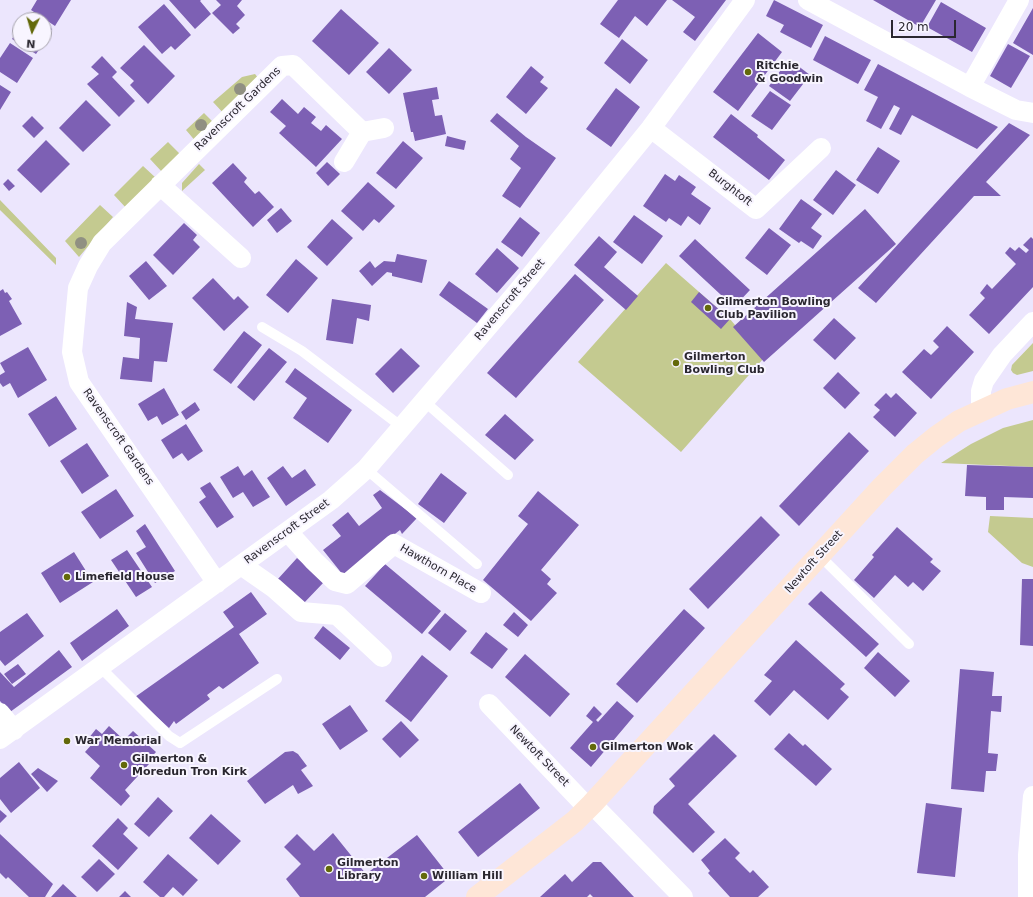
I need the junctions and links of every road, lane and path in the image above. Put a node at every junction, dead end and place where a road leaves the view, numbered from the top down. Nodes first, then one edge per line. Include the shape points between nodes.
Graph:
1 (745, 0) edge
2 (808, 0) edge
3 (1019, 0) edge
4 (970, 87) junction
5 (1033, 113) edge
6 (384, 128) dead end
7 (651, 128) junction
8 (362, 132) junction
9 (822, 148) dead end
10 (344, 162) dead end
11 (160, 185) junction
12 (241, 258) dead end
13 (1033, 322) edge
14 (262, 327) dead end
15 (1033, 392) edge
16 (424, 401) junction
17 (981, 410) junction
18 (402, 427) junction
19 (366, 469) junction
20 (508, 475) dead end
21 (288, 532) junction
22 (820, 556) junction
23 (478, 564) dead end
24 (241, 566) junction
25 (217, 583) junction
26 (481, 593) dead end
27 (909, 644) dead end
28 (382, 657) dead end
29 (100, 667) junction
30 (276, 679) dead end
31 (489, 704) dead end
32 (0, 713) edge
33 (7, 734) edge
34 (1033, 796) edge
35 (590, 806) junction
36 (477, 897) edge
37 (683, 897) edge
38 (1028, 897) edge

1 - 7 street, Ravenscroft Street
2 - 4 street
3 - 4 street
4 - 5 street via 1016,110
6 - 8 street
7 - 9 street, Burghtoft via 756,209
7 - 16 street, Ravenscroft Street via 514,296
8 - 10 street
8 - 11 street, Ravenscroft Gardens via 293,65 282,66
11 - 12 street
11 - 25 street, Ravenscroft Gardens via 102,244 88,266 78,288 72,352 79,382
13 - 17 street via 1002,355 984,381
14 - 18 lane via 302,351
15 - 17 main road, Newtoft Street
16 - 18 street, Ravenscroft Street
16 - 20 lane
17 - 22 main road, Newtoft Street via 942,433 915,454
18 - 19 street, Ravenscroft Street
19 - 21 street, Ravenscroft Street via 331,500
19 - 23 lane
21 - 24 street, Ravenscroft Street
21 - 26 street, Hawthorn Place via 335,581 347,584 394,544
22 - 27 lane
22 - 35 main road, Newtoft Street
24 - 25 street, Ravenscroft Street
24 - 28 street, Ravenscroft Street via 274,588 301,612 337,615
25 - 29 street, Ravenscroft Street
29 - 30 lane via 169,736 180,743
29 - 33 street, Ravenscroft Street
31 - 35 street, Newtoft Street
32 - 33 street
34 - 38 street via 1028,855
35 - 36 main road, Newtoft Street via 575,821
35 - 37 street

